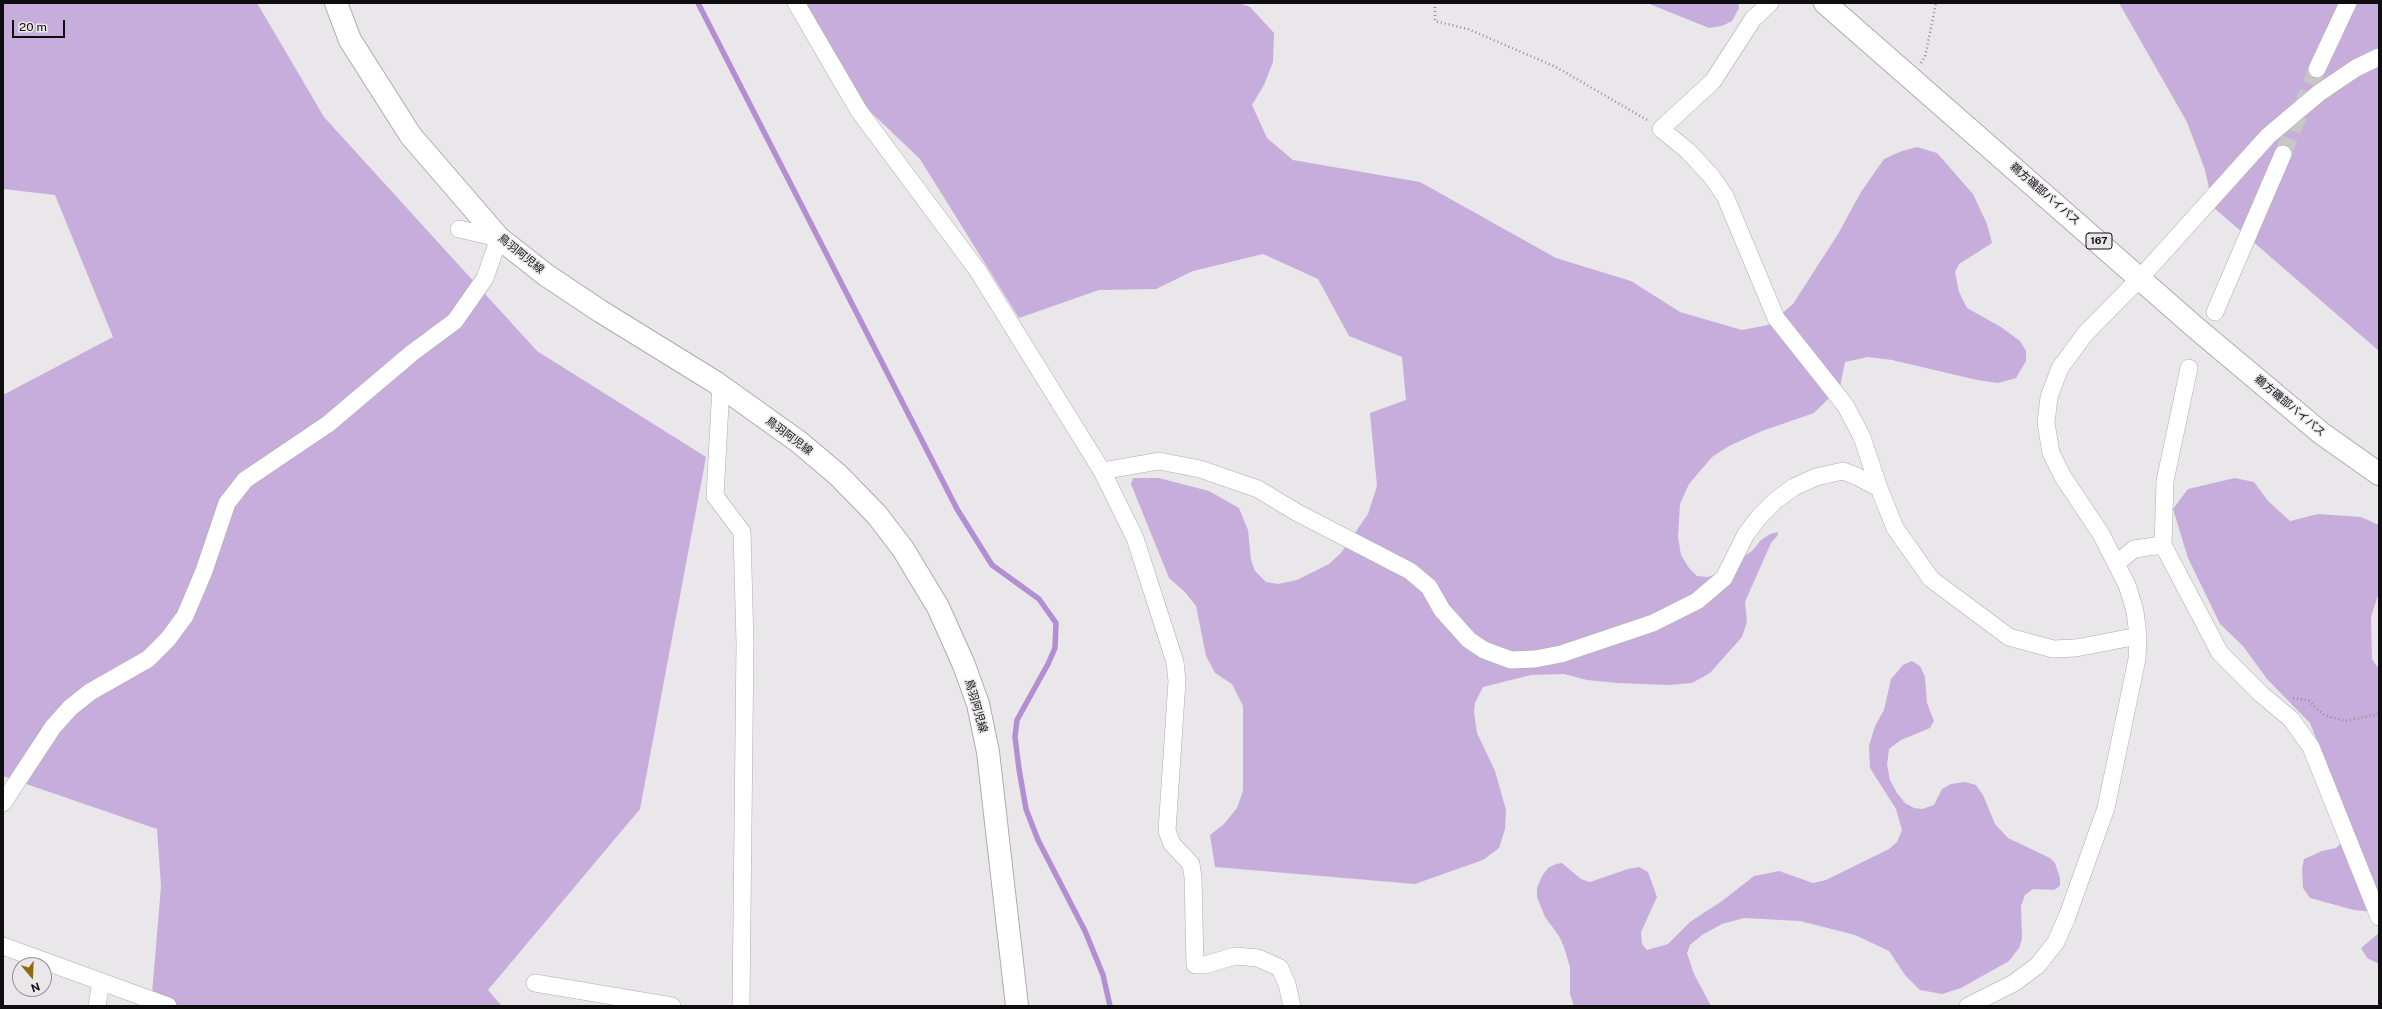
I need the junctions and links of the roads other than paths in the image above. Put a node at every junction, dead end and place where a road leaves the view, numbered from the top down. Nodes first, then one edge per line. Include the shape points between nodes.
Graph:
1 (336, 3) edge
2 (796, 3) edge
3 (1770, 3) edge
4 (1825, 3) edge
5 (2348, 3) edge
6 (2379, 57) edge
7 (2317, 69) tunnel mouth
8 (2283, 154) tunnel mouth
9 (459, 229) dead end
10 (499, 238) junction
11 (2141, 277) junction
12 (2215, 312) dead end
13 (2189, 368) dead end
14 (721, 386) junction
15 (1102, 471) junction
16 (2379, 474) edge
17 (1879, 488) junction
18 (2163, 545) junction
19 (2117, 563) junction
20 (2138, 636) junction
21 (3, 802) edge
22 (2379, 917) edge
23 (3, 946) edge
24 (101, 982) junction
25 (535, 983) dead end
26 (96, 1006) edge
27 (168, 1006) edge
28 (672, 1006) edge
29 (742, 1006) edge
30 (1017, 1006) edge
31 (1292, 1006) edge
32 (1968, 1006) edge

1 - 10 main road, 鳥羽阿児線 via 350,40 411,136
2 - 15 street via 859,111 978,271
3 - 17 street via 1753,19 1713,81 1661,129 1688,151 1726,196 1776,318 1845,406 1862,437
4 - 11 main road, 鵜方磯部バイパス / 167
5 - 7 street
6 - 11 street via 2356,68 2319,93 2268,136
8 - 12 street
9 - 10 street
10 - 14 main road, 鳥羽阿児線 via 546,275
10 - 21 street via 485,278 455,321 328,424 245,480 227,503 204,571 185,616 168,639 148,659 90,692 70,708 53,727
11 - 16 main road, 鵜方磯部バイパス / 167 via 2321,433
11 - 19 street via 2085,334 2060,368 2049,397 2046,423 2051,453 2063,477
13 - 18 street via 2165,481
14 - 29 street via 715,496 742,532 745,643
14 - 30 main road, 鳥羽阿児線 via 799,442 877,515 903,549 938,607 978,704 988,752
15 - 17 street via 1159,461 1200,469 1258,489 1296,512 1410,571 1429,587 1442,610 1469,640 1484,650 1511,660 1561,654 1653,623 1697,601 1724,578 1746,534 1760,516 1794,487 1816,477 1842,471
15 - 31 street via 1135,538 1175,662 1177,681 1167,831 1172,844 1191,864 1195,965 1205,965 1236,956 1258,958 1280,968
17 - 20 street via 1895,528 1931,579 2009,637 2053,649 2076,648
18 - 19 street via 2134,549
18 - 22 street via 2220,653 2261,694 2291,719 2311,747
19 - 20 street via 2135,611
20 - 32 street via 2137,659 2106,808 2068,917 2056,942 2038,965 2014,983
23 - 24 street
24 - 26 street
24 - 27 street
25 - 28 street

